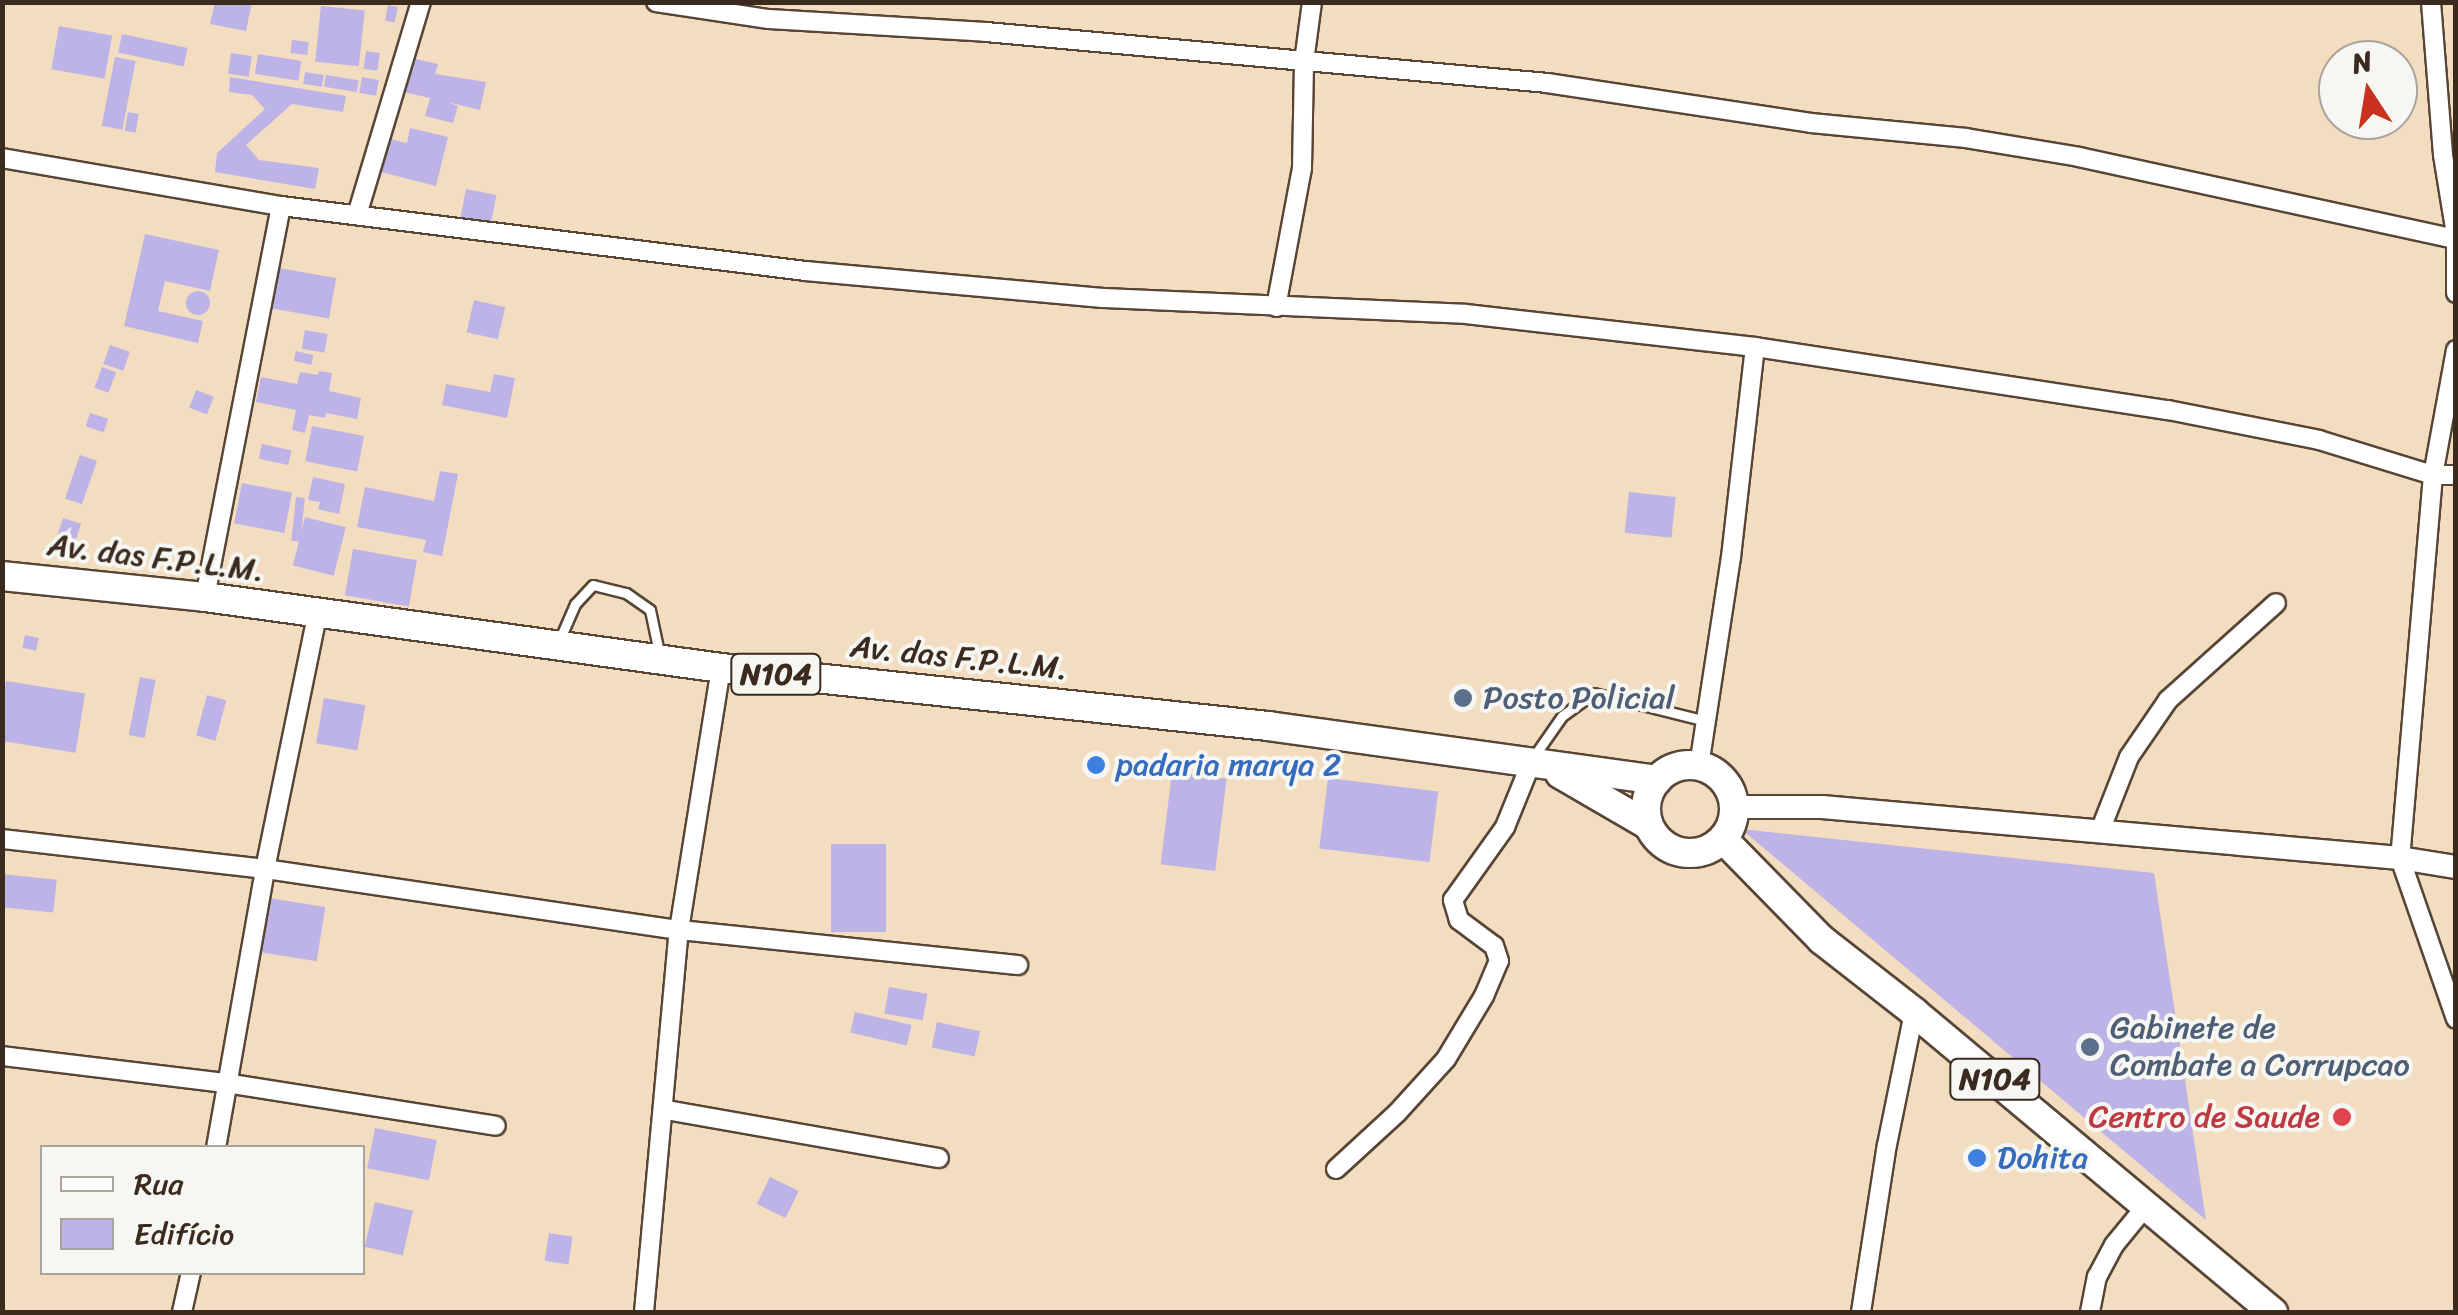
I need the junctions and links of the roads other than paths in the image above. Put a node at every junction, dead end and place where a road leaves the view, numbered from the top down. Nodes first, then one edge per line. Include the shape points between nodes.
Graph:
1 (421, 2) edge
2 (656, 2) edge
3 (1312, 2) edge
4 (2432, 2) edge
5 (1304, 62) junction
6 (2, 158) edge
7 (281, 206) junction
8 (357, 215) junction
9 (2456, 240) edge
10 (2456, 293) edge
11 (1276, 307) junction
12 (1755, 347) junction
13 (2456, 350) edge
14 (2433, 475) junction
15 (2456, 475) edge
16 (2, 576) edge
17 (205, 597) junction
18 (2276, 602) dead end
19 (317, 614) junction
20 (557, 646) junction
21 (660, 660) junction
22 (721, 668) junction
23 (1706, 720) junction
24 (1540, 765) junction
25 (1699, 766) junction
26 (1657, 780) junction
27 (1735, 807) junction
28 (1648, 825) junction
29 (2100, 831) junction
30 (2, 839) edge
31 (1724, 839) junction
32 (2400, 858) junction
33 (2456, 867) edge
34 (265, 869) junction
35 (679, 930) junction
36 (1018, 965) dead end
37 (1914, 1012) junction
38 (2456, 1019) edge
39 (2, 1056) edge
40 (226, 1083) junction
41 (666, 1110) junction
42 (496, 1126) dead end
43 (216, 1145) edge
44 (938, 1158) dead end
45 (1336, 1169) dead end
46 (2146, 1206) junction
47 (190, 1275) edge
48 (182, 1312) edge
49 (644, 1312) edge
50 (1861, 1312) edge
51 (2090, 1312) edge
52 (2273, 1312) edge

1 - 8 street
2 - 5 street via 769,19
3 - 5 street
4 - 9 street
5 - 9 street via 1547,82 1811,124 1966,138
5 - 11 street via 1302,168
6 - 7 street
7 - 8 street
7 - 17 street
8 - 11 street via 806,271
9 - 10 street
11 - 12 street via 1466,314
12 - 14 street via 2168,410 2319,440
12 - 23 street
13 - 14 street
14 - 15 street
14 - 32 street
16 - 17 main road, Av. das F.P.L.M. / N104
17 - 19 main road, Av. das F.P.L.M. / N104
18 - 29 street via 2168,700 2129,757
19 - 20 main road, Av. das F.P.L.M. / N104
19 - 34 street
20 - 21 main road, Av. das F.P.L.M. / N104
20 - 21 lane via 575,604 593,585 626,593 650,610
21 - 22 main road, Av. das F.P.L.M. / N104
22 - 24 main road, Av. das F.P.L.M. / N104 via 1268,726
22 - 35 street
23 - 24 lane via 1594,693 1562,716
23 - 25 street
24 - 26 main road, Av. das F.P.L.M. / N104
24 - 28 main road, Av. das F.P.L.M. / N104
24 - 45 street via 1453,900 1459,920 1494,946 1500,962 1484,996 1446,1059
25 - 26 main road, N104 via 1676,767
25 - 27 main road via 1728,785
26 - 28 main road via 1646,801
27 - 29 main road via 1822,807
27 - 31 main road
28 - 31 main road, N104 via 1662,844 1682,853 1704,851
29 - 32 main road
30 - 34 street
31 - 37 main road, N104 / N104 via 1822,940
32 - 33 main road
32 - 38 street
34 - 35 street
34 - 40 street
35 - 36 street
35 - 41 street
37 - 46 main road, N104 / N104
37 - 50 street
39 - 40 street
40 - 42 street
40 - 43 street
41 - 44 street
41 - 49 street
46 - 51 street via 2097,1277
46 - 52 main road, N104 / N104
47 - 48 street

